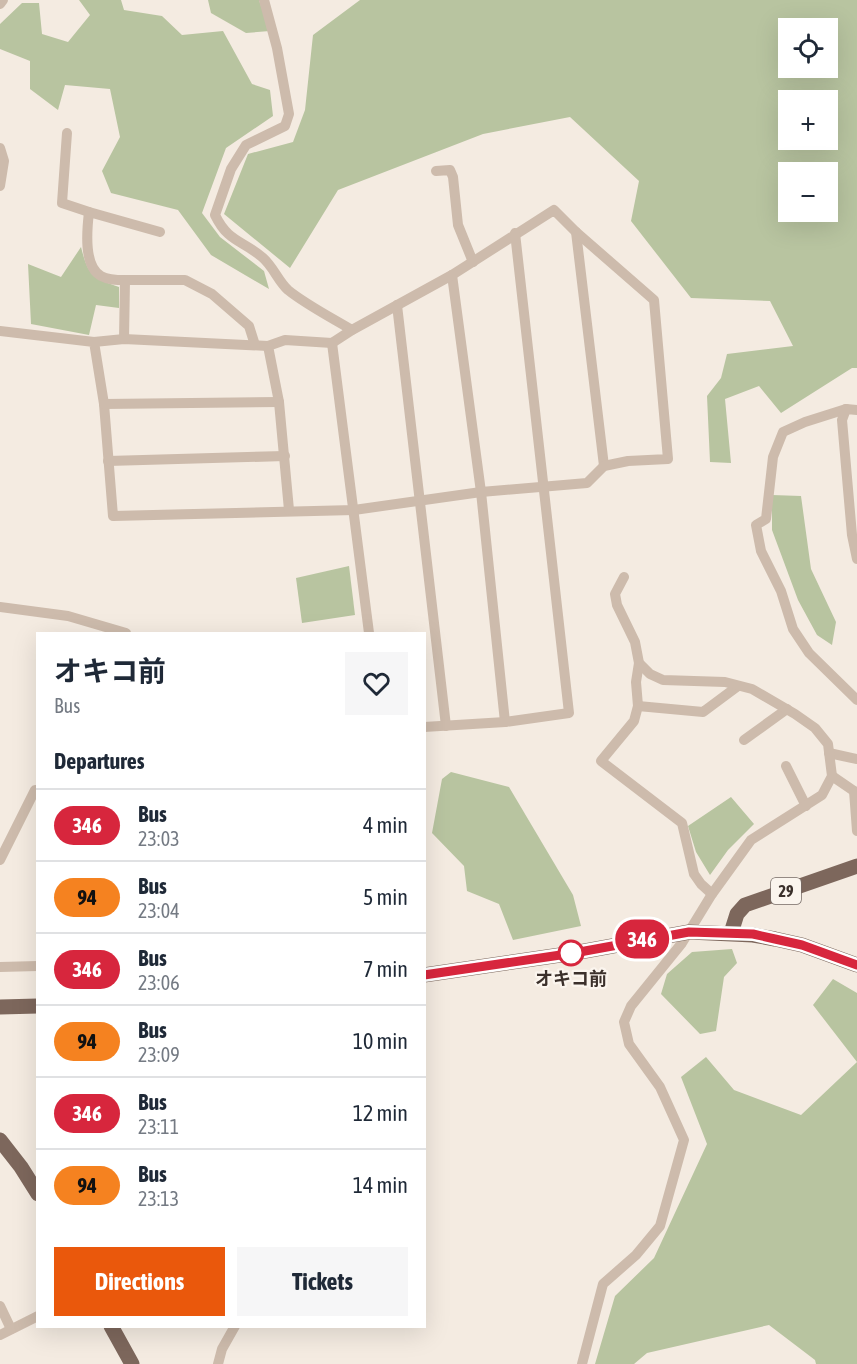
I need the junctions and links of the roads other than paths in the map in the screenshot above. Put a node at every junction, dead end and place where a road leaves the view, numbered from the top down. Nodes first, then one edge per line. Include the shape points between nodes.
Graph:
1 (264, 0) edge
2 (67, 134) dead end
3 (0, 148) edge
4 (435, 171) dead end
5 (0, 186) edge
6 (88, 212) junction
7 (160, 232) dead end
8 (576, 232) junction
9 (515, 233) junction
10 (473, 262) junction
11 (452, 275) junction
12 (125, 280) junction
13 (397, 305) junction
14 (352, 330) junction
15 (0, 331) edge
16 (124, 339) junction
17 (94, 342) junction
18 (332, 343) junction
19 (255, 345) junction
20 (268, 346) junction
21 (279, 402) junction
22 (104, 404) junction
23 (851, 409) edge
24 (285, 456) junction
25 (108, 461) junction
26 (604, 466) junction
27 (545, 488) junction
28 (481, 492) junction
29 (419, 501) junction
30 (289, 510) junction
31 (354, 510) junction
32 (857, 559) edge
33 (624, 577) dead end
34 (0, 607) edge
35 (123, 632) edge
36 (369, 632) edge
37 (639, 663) junction
38 (738, 686) junction
39 (857, 700) edge
40 (638, 706) junction
41 (787, 709) junction
42 (505, 722) junction
43 (446, 726) junction
44 (426, 727) edge
45 (744, 740) dead end
46 (829, 753) junction
47 (857, 759) edge
48 (786, 766) dead end
49 (832, 776) junction
50 (36, 790) edge
51 (855, 792) edge
52 (806, 806) junction
53 (857, 831) edge
54 (0, 860) edge
55 (857, 866) edge
56 (712, 894) junction
57 (689, 932) junction
58 (731, 933) junction
59 (0, 963) edge
60 (857, 965) edge
61 (36, 966) edge
62 (426, 975) edge
63 (36, 1006) edge
64 (0, 1007) edge
65 (0, 1140) edge
66 (36, 1191) edge
67 (0, 1306) edge
68 (36, 1317) edge
69 (112, 1328) edge
70 (234, 1328) edge
71 (11, 1329) junction
72 (0, 1335) edge
73 (132, 1364) edge
74 (218, 1364) edge
75 (582, 1364) edge

1 - 14 street via 289,114 285,126 246,145 231,169 215,215 222,230 253,249 287,290
2 - 6 street via 62,203
3 - 5 street via 4,161
4 - 10 street via 450,170 453,177 458,225
6 - 7 street
6 - 12 street via 86,239 92,265 99,275
8 - 9 street via 554,210
8 - 26 street
8 - 26 street via 654,300 668,459
9 - 10 street
9 - 27 street
10 - 11 street
11 - 13 street
11 - 28 street
12 - 16 street
12 - 19 street via 185,280 212,294 249,326
13 - 14 street
13 - 29 street
14 - 18 street
15 - 17 street
16 - 17 street
16 - 19 street
17 - 22 street
18 - 20 street via 285,340
18 - 31 street
19 - 20 street
20 - 21 street
21 - 22 street
21 - 24 street
22 - 25 street
23 - 32 street via 842,420
23 - 39 street via 783,432 773,457 766,519 756,525 761,551 781,591 792,629 809,653
24 - 25 street
24 - 30 street
25 - 30 street via 113,516
26 - 27 street via 587,483
27 - 28 street
27 - 42 street via 569,713
28 - 29 street
28 - 42 street
29 - 31 street
29 - 43 street
30 - 31 street
31 - 36 street
33 - 37 street via 615,594 635,642
34 - 35 street via 68,616
37 - 38 street via 663,680
37 - 40 street
38 - 40 street via 702,712
38 - 41 street via 752,689
40 - 56 street via 634,721 601,761 682,824 694,874
41 - 45 street
41 - 46 street via 815,728 828,744
42 - 43 street
43 - 44 street
46 - 47 street
46 - 49 street
48 - 52 street
49 - 51 street
49 - 52 street via 822,795
50 - 54 street
51 - 53 street
52 - 56 street via 751,840
55 - 58 main road, 29 via 745,905 737,914
56 - 57 street
57 - 58 main road
57 - 62 main road
57 - 75 street via 631,1006 624,1022 629,1044 660,1087 684,1140 660,1226 636,1255 603,1284
58 - 60 main road via 793,943
59 - 61 street
63 - 64 main road
65 - 66 main road
67 - 71 street
68 - 71 street
69 - 73 main road
70 - 74 street
71 - 72 street

